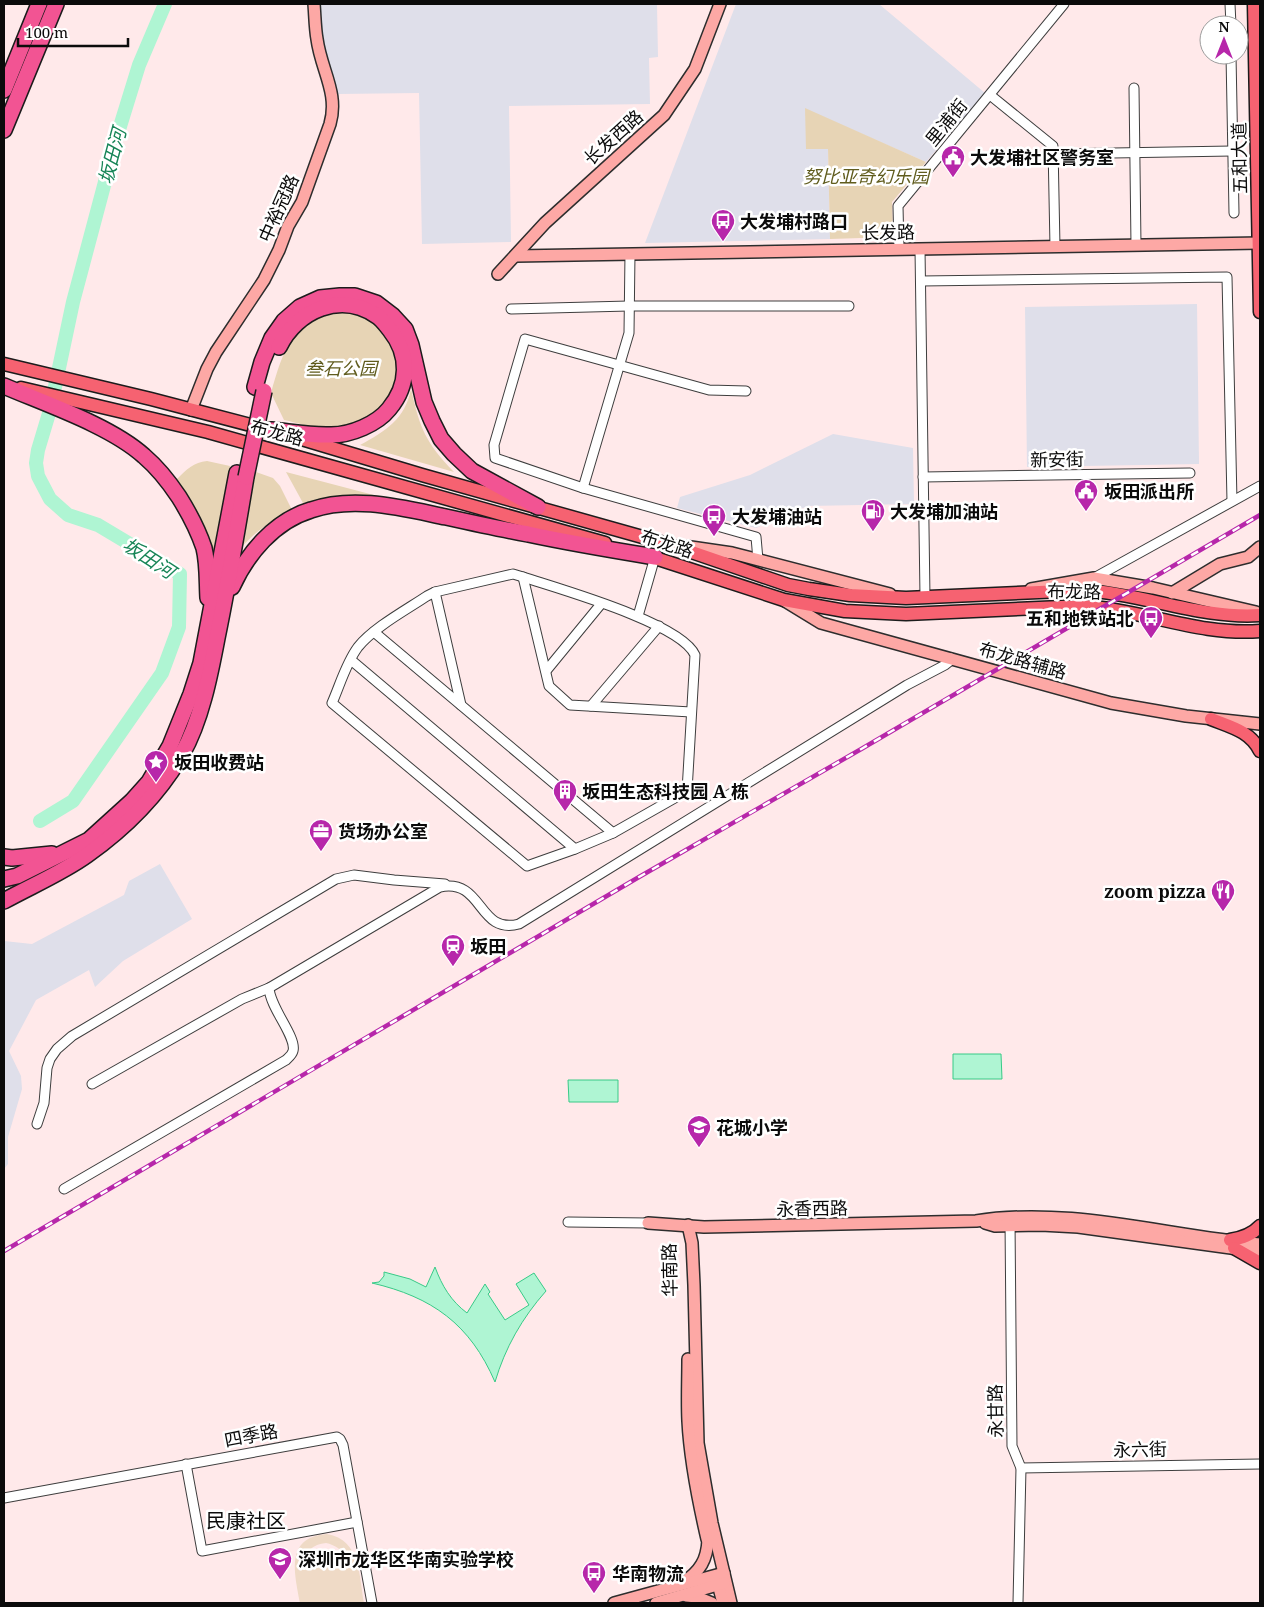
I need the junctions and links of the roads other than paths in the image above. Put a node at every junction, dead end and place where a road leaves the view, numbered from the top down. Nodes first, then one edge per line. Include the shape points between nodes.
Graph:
1 (39, 4) edge
2 (56, 4) edge
3 (314, 4) edge
4 (720, 4) edge
5 (1064, 4) edge
6 (1254, 4) edge
7 (1231, 65) edge
8 (1134, 88) dead end
9 (4, 90) edge
10 (990, 95) junction
11 (4, 130) edge
12 (1232, 151) junction
13 (1135, 152) junction
14 (1054, 154) junction
15 (1234, 214) dead end
16 (1260, 244) edge
17 (1136, 245) junction
18 (1055, 247) junction
19 (899, 249) junction
20 (920, 249) junction
21 (630, 254) junction
22 (516, 256) junction
23 (498, 274) dead end
24 (920, 281) junction
25 (629, 306) junction
26 (848, 306) dead end
27 (511, 309) dead end
28 (1260, 312) edge
29 (4, 364) edge
30 (620, 365) junction
31 (4, 385) edge
32 (259, 389) junction
33 (746, 391) dead end
34 (190, 410) junction
35 (271, 430) junction
36 (1190, 473) dead end
37 (241, 475) junction
38 (924, 477) junction
39 (1260, 486) edge
40 (583, 488) junction
41 (1232, 501) junction
42 (538, 507) junction
43 (667, 544) junction
44 (1260, 548) edge
45 (655, 557) junction
46 (758, 560) junction
47 (524, 577) junction
48 (1094, 578) junction
49 (435, 592) junction
50 (1015, 592) junction
51 (1172, 593) junction
52 (925, 597) junction
53 (906, 598) junction
54 (784, 600) junction
55 (225, 602) junction
56 (601, 604) junction
57 (1260, 614) edge
58 (638, 616) junction
59 (209, 622) junction
60 (659, 626) junction
61 (1260, 631) edge
62 (374, 632) junction
63 (951, 658) junction
64 (351, 660) junction
65 (546, 671) junction
66 (461, 705) junction
67 (591, 706) junction
68 (692, 712) junction
69 (1211, 719) junction
70 (1260, 724) edge
71 (1260, 751) edge
72 (613, 833) junction
73 (575, 849) junction
74 (66, 852) junction
75 (4, 857) edge
76 (4, 879) edge
77 (35, 884) junction
78 (450, 885) junction
79 (4, 890) edge
80 (4, 900) edge
81 (269, 988) junction
82 (92, 1084) dead end
83 (38, 1124) dead end
84 (64, 1190) dead end
85 (1010, 1221) junction
86 (568, 1222) dead end
87 (648, 1223) joint
88 (688, 1225) junction
89 (1260, 1226) edge
90 (1232, 1244) junction
91 (1260, 1244) edge
92 (1260, 1252) edge
93 (1260, 1264) edge
94 (186, 1464) junction
95 (1260, 1464) edge
96 (1021, 1468) junction
97 (4, 1498) edge
98 (357, 1522) junction
99 (708, 1540) junction
100 (721, 1579) junction
101 (680, 1590) junction
102 (372, 1603) edge
103 (614, 1603) edge
104 (656, 1603) edge
105 (712, 1603) edge
106 (723, 1603) edge
107 (731, 1603) edge
108 (1018, 1603) edge

1 - 9 highway
2 - 11 highway
3 - 34 main road, 中裕冠路 via 317,40 333,98 333,113 302,202 264,280 216,352
4 - 22 main road, 长发西路 via 695,69 664,114 546,223
5 - 10 street, 里浦街
6 - 16 main road, 五和大道
7 - 12 street
8 - 13 street
10 - 14 street via 1053,146
10 - 19 street, 里浦街 via 898,206
12 - 13 street
12 - 15 street
13 - 14 street
13 - 17 street
14 - 18 street
16 - 17 main road, 长发路
16 - 28 main road, 五和大道
17 - 18 main road, 长发路
18 - 20 main road, 长发路
19 - 20 main road, 长发路
19 - 21 main road, 长发路
20 - 24 street
21 - 22 main road, 长发路
21 - 25 street
22 - 23 main road, 长发西路
24 - 38 street
24 - 41 street via 1227,277
25 - 26 street
25 - 27 street
25 - 30 street via 629,333
29 - 34 main road, 布龙路
30 - 33 street via 709,390
30 - 40 street
30 - 40 street via 525,339 494,445 495,458
31 - 45 main road, 布龙路 via 208,432
31 - 59 highway via 108,432 126,442 157,468 172,486 196,527 204,550
32 - 35 highway via 282,341 295,325 325,306 343,304 378,316 398,340 403,356 405,373 400,390 383,416 371,424 332,435
32 - 37 highway
32 - 42 highway via 262,362 272,338 300,306 320,298 340,296 356,296 376,303 405,329 424,402 441,439 472,471
34 - 35 main road, 布龙路
35 - 42 main road, 布龙路
36 - 38 street, 新安街
37 - 55 highway
37 - 59 highway
38 - 52 street
39 - 41 street
40 - 46 street via 756,537
41 - 48 street
42 - 43 main road, 布龙路
43 - 46 main road via 732,552
43 - 53 main road, 布龙路 via 788,584 850,595
44 - 51 main road via 1248,557 1220,564
45 - 54 main road, 布龙路
45 - 55 highway via 402,508 372,504 327,506 294,517 261,542 237,576
45 - 58 street
46 - 53 main road
47 - 49 street via 513,574
47 - 56 street
47 - 65 street
48 - 50 main road
48 - 51 main road
49 - 62 street
49 - 66 street
50 - 52 main road, 布龙路
50 - 57 main road, 布龙路 via 1099,591 1205,612
51 - 57 main road
52 - 53 main road, 布龙路
54 - 61 main road, 布龙路 via 845,611 893,614 1090,607 1203,628
54 - 63 main road, 布龙路辅路 via 821,623
55 - 77 highway via 199,712 183,752 162,784 111,837 86,856
56 - 58 street
56 - 65 street
58 - 60 street
59 - 74 highway via 197,678 185,711 149,782 89,840
60 - 67 street
60 - 68 street via 684,642 695,655
62 - 64 street via 359,646
62 - 66 street
63 - 69 main road, 布龙路辅路 via 1111,703
63 - 78 street via 945,665 899,690 519,924 495,922 471,894
64 - 73 street
64 - 73 street via 332,704 527,866
65 - 67 street via 550,686 570,704
66 - 72 street
67 - 68 street
68 - 72 street via 687,791
69 - 70 main road, 布龙路辅路
69 - 71 main road via 1246,734
72 - 73 street
74 - 75 highway
74 - 76 highway
77 - 79 highway
77 - 80 highway
78 - 81 street via 431,891
78 - 83 street via 354,874 336,879 72,1036 56,1049 47,1068 44,1103
81 - 82 street via 242,999
81 - 84 street via 293,1042 294,1049 286,1060
85 - 88 main road, 永香西路
85 - 90 main road, 永香西路 via 1063,1218
85 - 96 street, 永甘路 via 1012,1446
86 - 87 street
87 - 88 main road, 永香西路
88 - 99 main road, 华南路 via 684,1243 688,1421 693,1469
88 - 100 main road, 华南路 via 694,1285 698,1443
89 - 90 main road
90 - 91 main road, 永香西路
90 - 92 main road, 永香西路
90 - 93 main road
94 - 97 street, 四季路
94 - 98 street, 四季路 via 337,1437 343,1445
94 - 98 street via 202,1551
95 - 96 street, 永六街
96 - 108 street, 永甘路
98 - 102 street, 四季路
99 - 100 main road, 华南路
99 - 101 main road via 706,1555 699,1569
100 - 101 main road
100 - 106 main road, 华南路
100 - 107 main road, 华南路
101 - 103 main road
101 - 104 main road
101 - 105 main road

